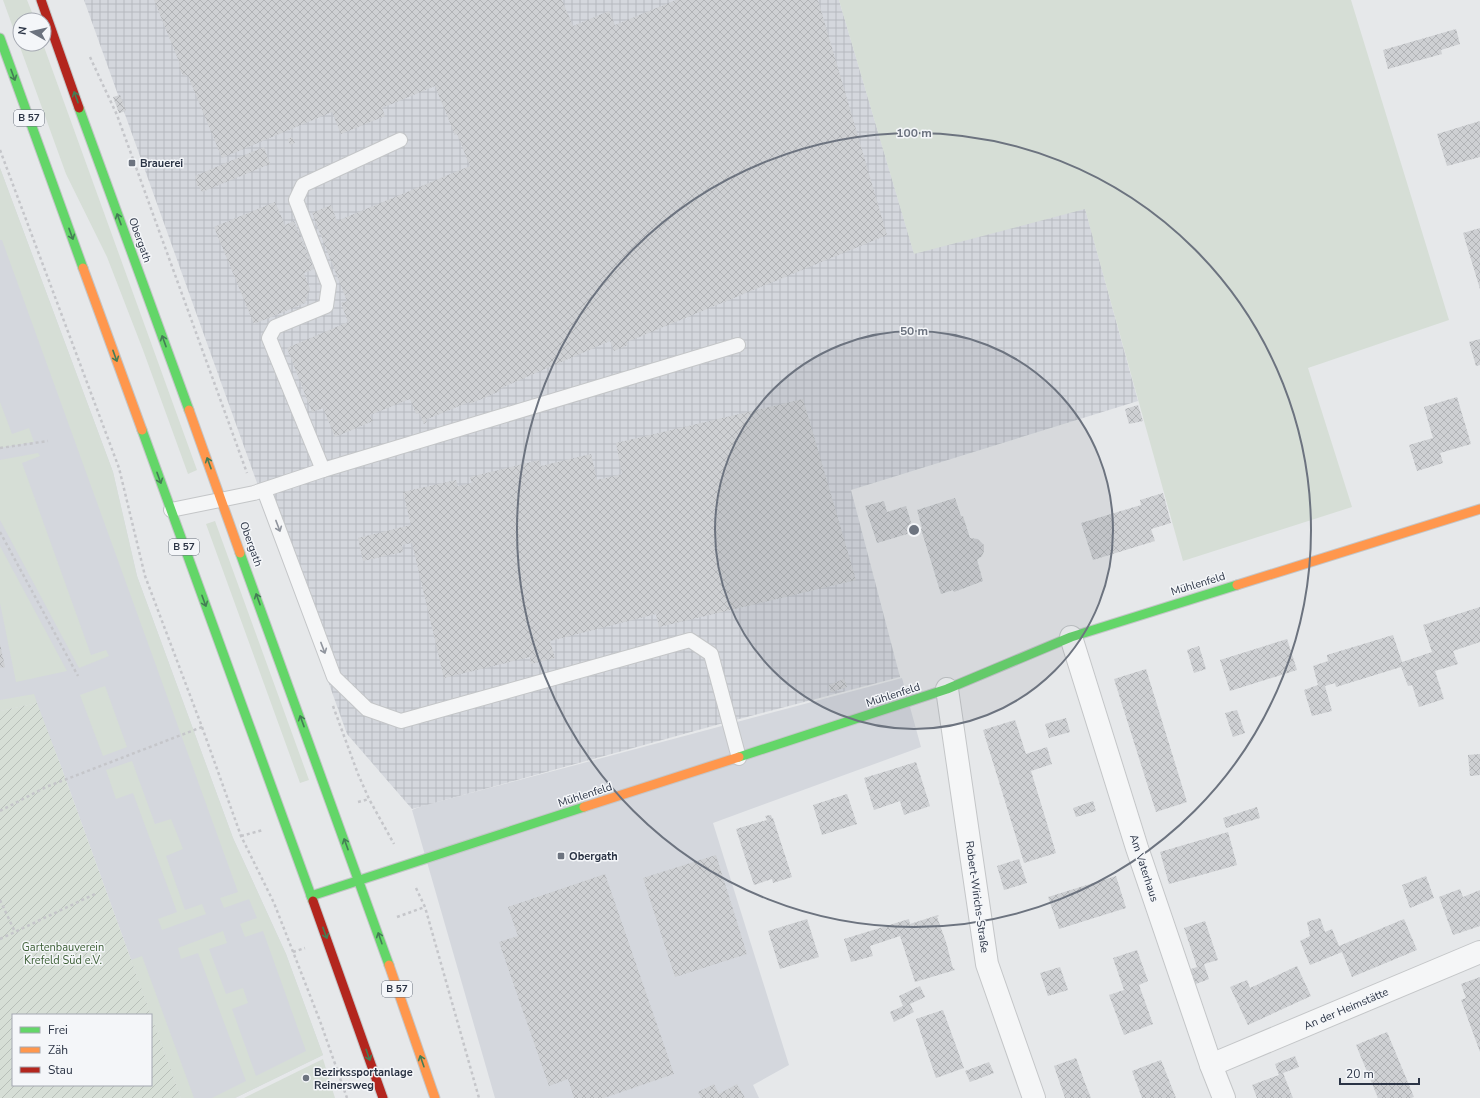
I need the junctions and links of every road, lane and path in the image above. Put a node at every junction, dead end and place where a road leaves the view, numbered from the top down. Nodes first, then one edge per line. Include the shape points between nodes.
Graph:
1 (41, 0) edge
2 (0, 38) edge
3 (88, 51) dead end
4 (400, 140) dead end
5 (0, 150) edge
6 (738, 345) dead end
7 (48, 441) dead end
8 (0, 448) edge
9 (323, 470) junction
10 (259, 491) junction
11 (222, 500) junction
12 (1480, 509) edge
13 (171, 510) junction
14 (0, 532) edge
15 (1071, 637) junction
16 (78, 676) dead end
17 (947, 690) junction
18 (331, 700) dead end
19 (202, 728) junction
20 (739, 758) junction
21 (0, 811) edge
22 (405, 865) junction
23 (360, 880) junction
24 (97, 893) dead end
25 (311, 896) junction
26 (0, 900) edge
27 (425, 907) dead end
28 (15, 932) junction
29 (0, 940) edge
30 (1480, 952) edge
31 (1211, 1065) junction
32 (347, 1098) edge
33 (383, 1098) edge
34 (435, 1098) edge
35 (479, 1098) edge
36 (1034, 1098) edge
37 (1224, 1098) edge

11 -> 1 main road, Obergath / B 57
2 -> 13 main road, B 57
3 - 10 path via 117,115
4 - 9 lane via 303,185 296,200 329,285 326,306 275,327 269,338
5 - 19 path via 119,468 145,576
6 - 9 lane
7 - 8 path
9 - 10 lane
10 - 11 lane
10 -> 20 lane via 334,677 366,709 401,721 690,640 711,654
11 - 13 lane
23 -> 11 main road, Obergath / B 57
12 - 15 main road, Mühlenfeld
13 -> 25 main road, B 57
14 - 16 path
15 - 17 main road, Mühlenfeld
15 - 31 street, Am Vaterhaus via 1137,848
17 - 20 main road, Mühlenfeld
17 - 36 street, Robert-Wirichs-Straße via 987,964
18 - 22 path via 369,799
19 - 21 path via 46,787
19 - 32 path via 241,836 268,890 320,1021
20 - 22 main road, Mühlenfeld
22 - 23 main road, Mühlenfeld
23 - 25 main road, Mühlenfeld
34 -> 23 main road, Obergath / B 57
24 - 28 path
25 -> 33 main road, B 57
26 - 28 path
27 - 35 path
28 - 29 path
30 - 31 street, An der Heimstätte
31 - 37 street, Am Vaterhaus

